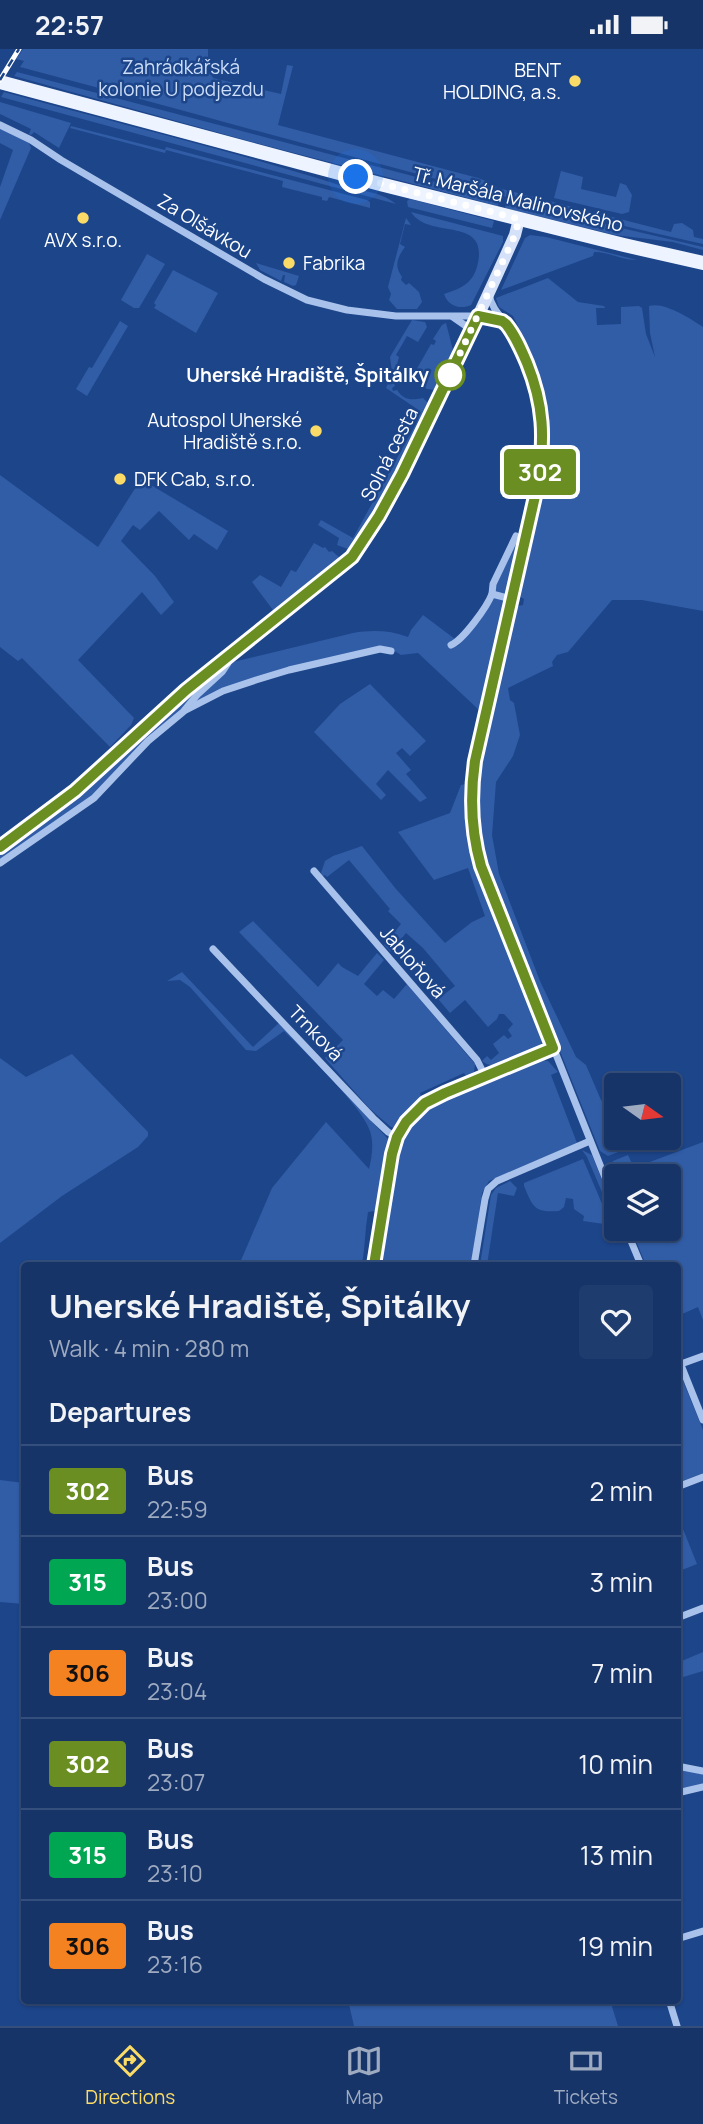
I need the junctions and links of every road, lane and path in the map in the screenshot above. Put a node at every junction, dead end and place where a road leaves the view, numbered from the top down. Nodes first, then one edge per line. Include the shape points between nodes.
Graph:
1 (0, 82) edge
2 (0, 125) edge
3 (519, 219) junction
4 (703, 263) edge
5 (489, 292) junction
6 (449, 316) junction
7 (478, 316) junction
8 (502, 321) junction
9 (468, 339) junction
10 (516, 536) dead end
11 (492, 594) junction
12 (511, 599) junction
13 (451, 645) dead end
14 (391, 651) dead end
15 (226, 657) junction
16 (183, 712) junction
17 (0, 847) edge
18 (0, 863) edge
19 (314, 871) dead end
20 (213, 949) dead end
21 (553, 1048) junction
22 (485, 1076) junction
23 (397, 1137) junction
24 (590, 1141) junction
25 (604, 1175) edge
26 (631, 1241) edge
27 (374, 1262) edge
28 (474, 1262) edge
29 (640, 1262) edge
30 (703, 1356) edge
31 (681, 1360) edge
32 (681, 1365) edge
33 (703, 1420) edge
34 (703, 1477) edge
35 (681, 1485) edge
36 (703, 1608) edge
37 (681, 1616) edge
38 (681, 1767) edge
39 (703, 1771) edge
40 (703, 1787) edge
41 (681, 1792) edge
42 (703, 1931) edge
43 (681, 1938) edge
44 (670, 2004) edge
45 (677, 2026) edge

1 - 3 main road, Tř. Maršála Malinovského
2 - 6 street, Za Olšávkou via 292,294 364,312
3 - 4 main road, Tř. Maršála Malinovského
3 - 5 street, Solná cesta
5 - 7 street, Solná cesta
5 - 8 street
6 - 7 street, Za Olšávkou
6 - 9 street via 466,326
7 - 8 street, Za Olšávkou
7 - 9 street, Solná cesta
8 - 12 street via 513,333 534,382 543,429 538,483
9 - 15 street, Solná cesta via 359,549
10 - 11 street
11 - 12 street
11 - 13 street
12 - 21 street via 475,761 472,818 481,866
14 - 16 street via 380,649 289,670 223,691
15 - 16 street, Solná cesta via 226,667
15 - 17 street, Solná cesta via 75,791
16 - 18 street, Solná cesta via 94,798
19 - 22 street, Jabloňová via 477,1060
20 - 23 street, Trnková via 373,1118
21 - 22 street
21 - 24 street
22 - 23 street via 425,1103 411,1114
23 - 27 street
24 - 25 street
24 - 28 street via 490,1186
26 - 29 street
30 - 31 street
32 - 33 street
34 - 35 street
36 - 37 street
38 - 39 street
40 - 41 street
42 - 43 street
44 - 45 street

